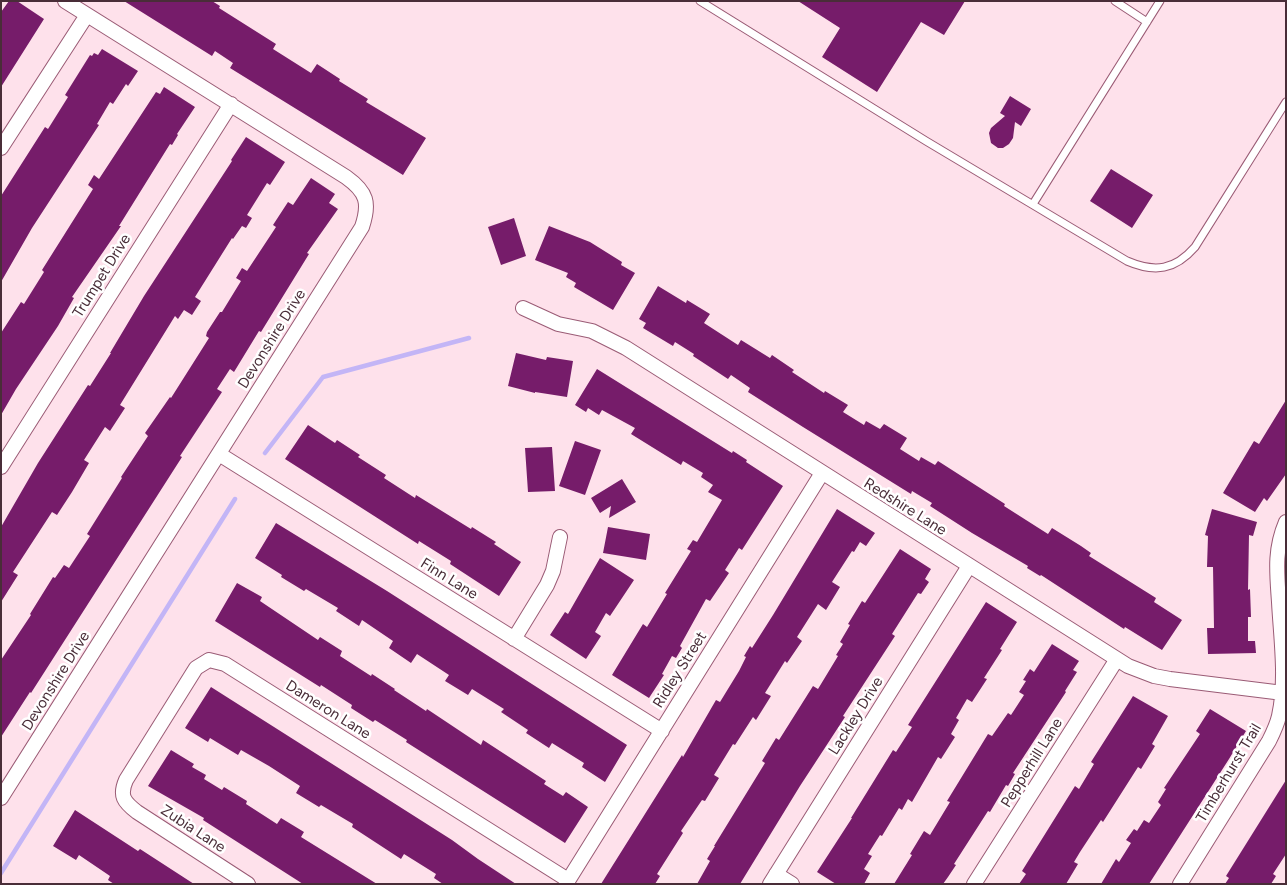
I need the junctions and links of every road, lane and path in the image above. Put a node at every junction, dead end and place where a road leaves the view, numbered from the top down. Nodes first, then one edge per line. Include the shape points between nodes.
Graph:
1 (65, 1) edge
2 (700, 1) edge
3 (1115, 1) edge
4 (1160, 1) edge
5 (87, 15) junction
6 (1147, 22) junction
7 (1286, 102) edge
8 (231, 104) junction
9 (1, 148) edge
10 (1033, 204) junction
11 (523, 308) dead end
12 (219, 454) junction
13 (1, 467) edge
14 (822, 473) junction
15 (1286, 522) edge
16 (560, 537) dead end
17 (969, 566) junction
18 (1282, 602) edge
19 (514, 639) junction
20 (1117, 659) junction
21 (1283, 693) junction
22 (662, 731) junction
23 (123, 797) joint
24 (1, 798) edge
25 (773, 879) edge
26 (567, 882) edge
27 (248, 884) edge
28 (792, 884) edge
29 (974, 884) edge
30 (1180, 884) edge

1 - 5 street, Devonshire Drive
2 - 10 lane
3 - 6 lane
4 - 6 lane
5 - 8 street, Devonshire Drive
5 - 9 street
6 - 10 lane
7 - 10 lane via 1195,246 1185,258 1174,263 1159,268 1138,266
8 - 12 street, Devonshire Drive via 358,185 367,204 362,227
8 - 13 street, Trumpet Drive
11 - 14 street, Redshire Lane via 558,324 592,331 626,348
12 - 19 street, Finn Lane
12 - 24 street, Devonshire Drive
14 - 17 street, Redshire Lane
14 - 22 street, Ridley Street
15 - 18 street, Timberhurst Trail via 1277,549
16 - 19 street via 547,585
17 - 20 street, Redshire Lane
17 - 25 street, Lackley Drive
18 - 21 street, Timberhurst Trail
19 - 22 street, Finn Lane
20 - 21 street, Redshire Lane via 1154,676
20 - 29 street, Pepperhill Lane
21 - 30 street, Timberhurst Trail via 1279,719 1269,741
22 - 26 street, Ridley Street
23 - 26 street, Dameron Lane via 122,788 126,780 196,668 209,660 218,661
23 - 27 street, Zubia Lane via 127,805 137,812
25 - 28 street

